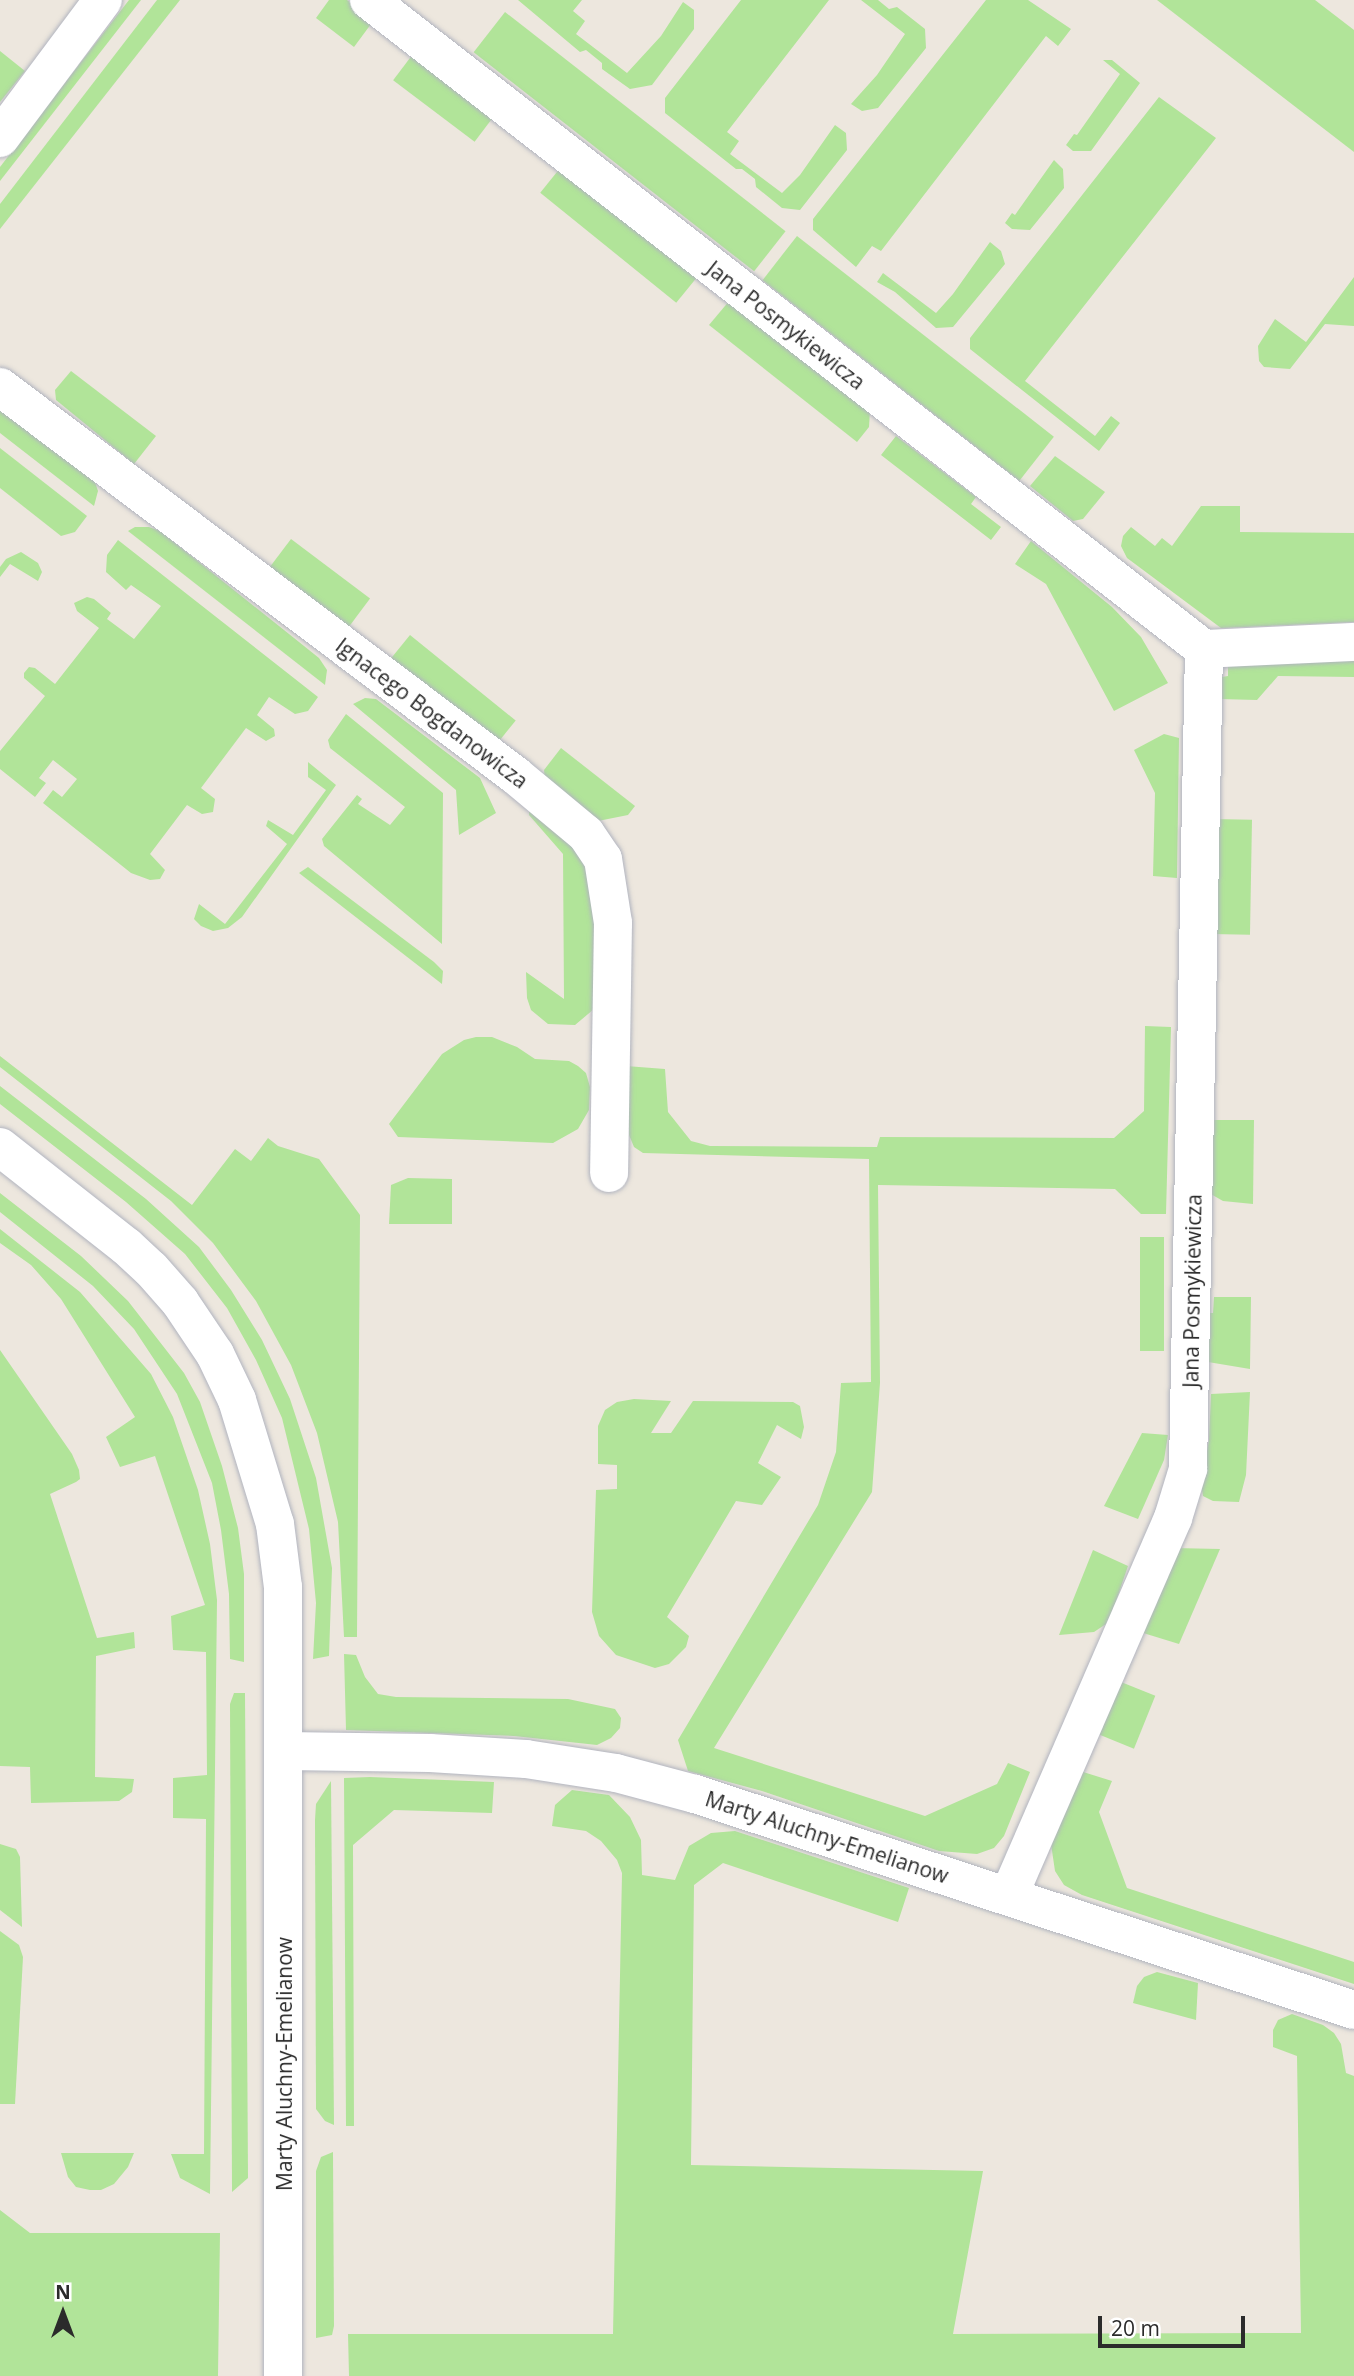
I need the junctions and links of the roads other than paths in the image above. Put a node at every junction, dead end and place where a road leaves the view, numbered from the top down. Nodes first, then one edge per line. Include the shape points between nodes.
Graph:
1 (103, 0) edge
2 (369, 0) edge
3 (0, 138) edge
4 (0, 387) edge
5 (1354, 642) edge
6 (1204, 649) junction
7 (0, 1147) edge
8 (609, 1173) dead end
9 (284, 1751) junction
10 (1009, 1896) junction
11 (1354, 2010) edge
12 (283, 2376) edge

1 - 3 street
2 - 6 street, Jana Posmykiewicza
4 - 8 street, Ignacego Bogdanowicza via 586,834 603,859 613,923
5 - 6 street
6 - 10 street, Jana Posmykiewicza via 1188,1469 1173,1518
7 - 9 street, Marty Aluchny-Emelianow via 151,1269 215,1354 237,1400 275,1524 283,1587
9 - 10 street, Marty Aluchny-Emelianow via 526,1759 616,1773 695,1794
9 - 12 street, Marty Aluchny-Emelianow
10 - 11 street, Marty Aluchny-Emelianow

